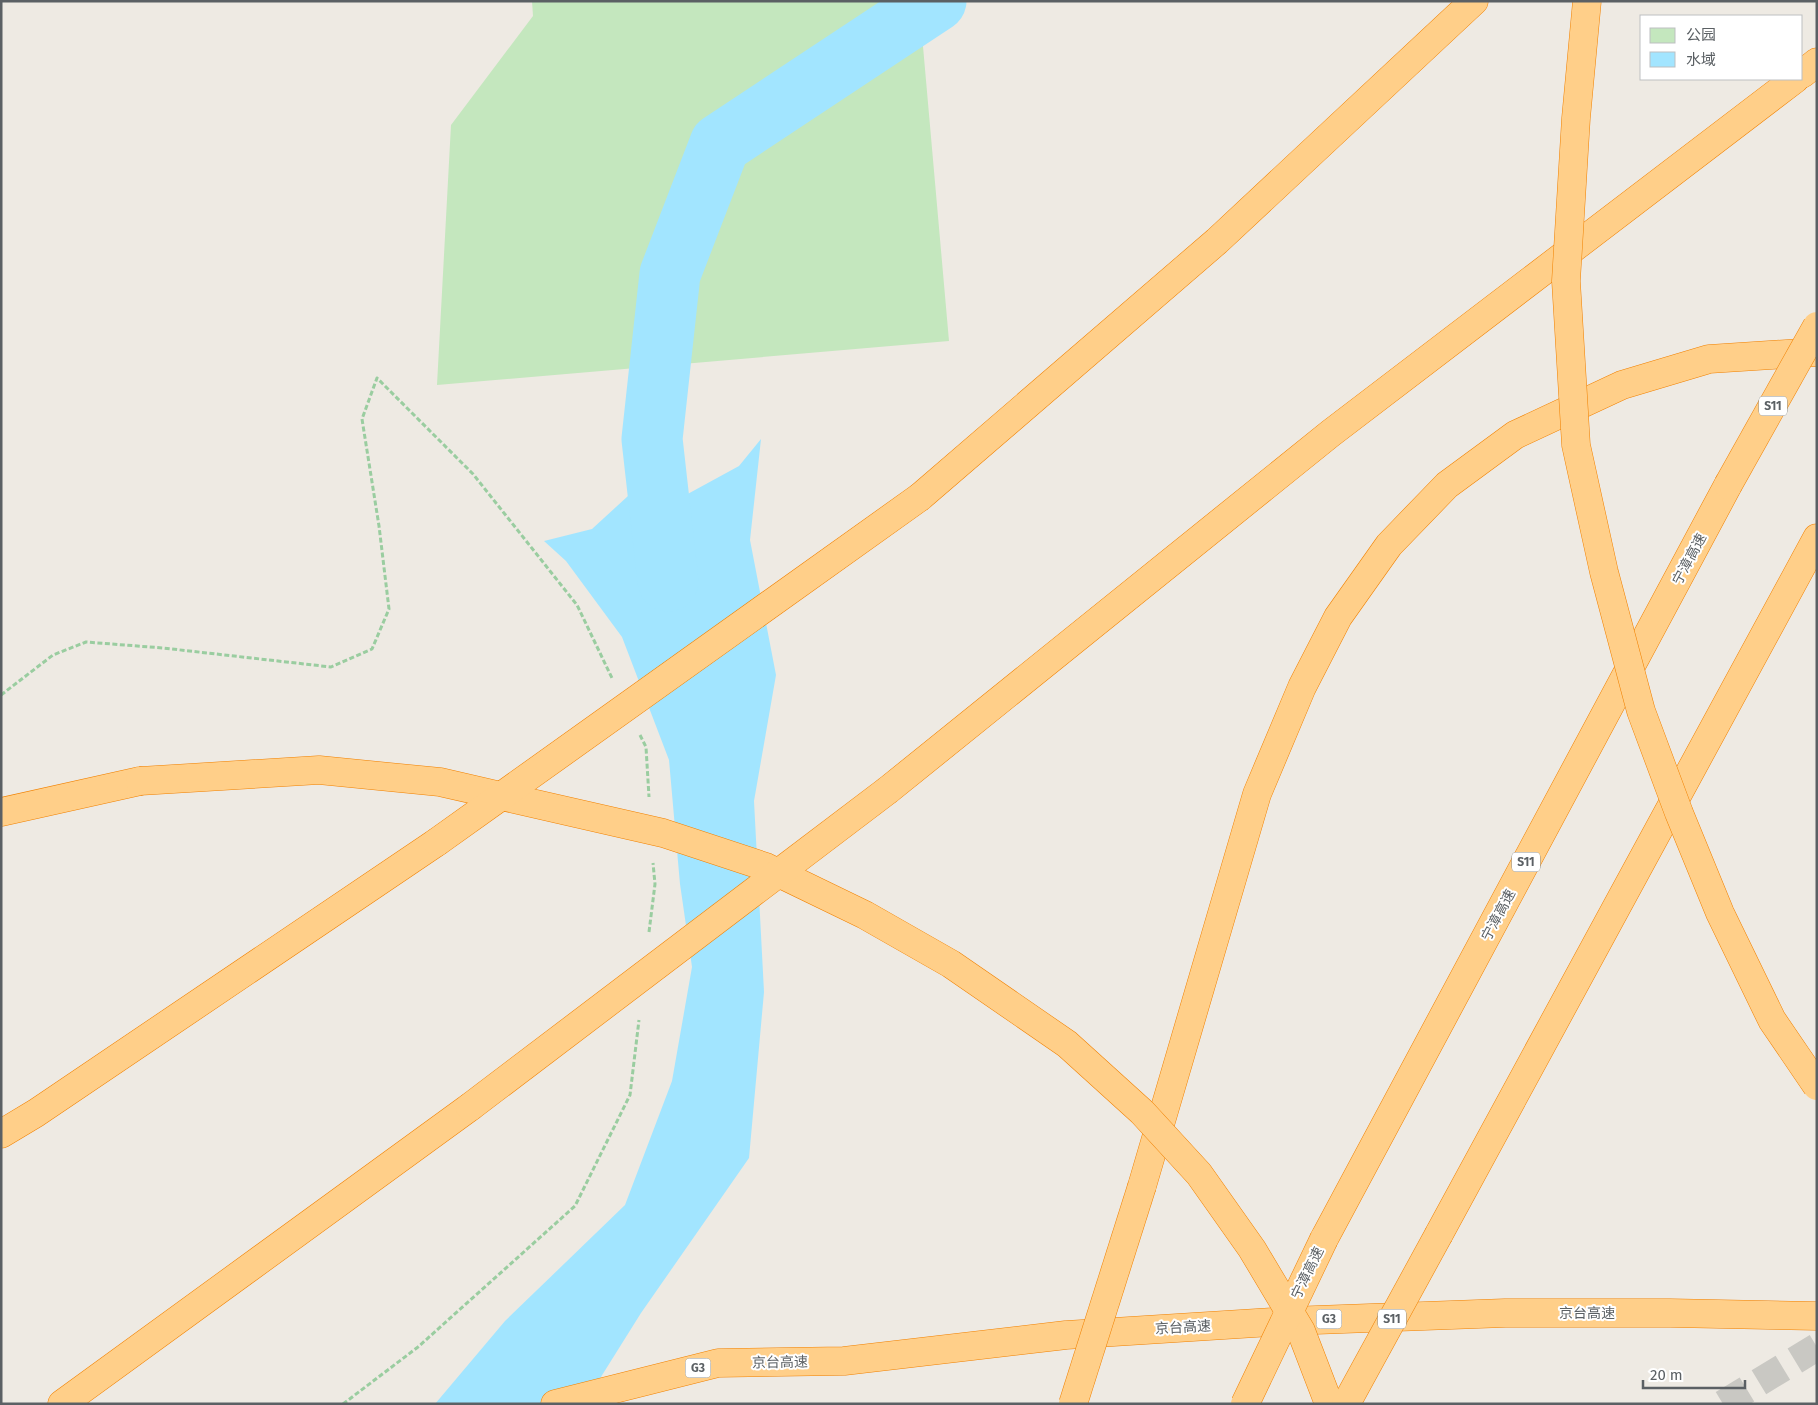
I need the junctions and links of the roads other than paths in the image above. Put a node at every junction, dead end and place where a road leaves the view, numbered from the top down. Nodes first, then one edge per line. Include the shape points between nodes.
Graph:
1 (1474, 1) edge
2 (1587, 1) edge
3 (1817, 62) edge
4 (1803, 73) edge
5 (1794, 80) edge
6 (1817, 326) edge
7 (1817, 352) edge
8 (1817, 538) edge
9 (1, 812) edge
10 (1817, 1086) edge
11 (1, 1134) edge
12 (1817, 1316) edge
13 (62, 1404) edge
14 (555, 1404) edge
15 (1073, 1404) edge
16 (1245, 1404) edge
17 (1329, 1404) edge
18 (1346, 1404) edge

1 - 11 highway, bridge via 1217,242 920,497 437,842
2 - 10 highway, bridge via 1566,281 1576,445 1604,572 1641,712 1675,804 1720,913 1772,1020
3 - 4 highway
5 - 13 highway, bridge via 1331,432 888,790 470,1107
6 - 16 highway, 宁漳高速 / S11, bridge via 1728,485 1324,1239
7 - 15 highway, bridge via 1709,359 1622,385 1516,435 1447,485 1389,545 1338,617 1302,687 1258,794 1142,1186
8 - 18 highway, S11, bridge
9 - 17 highway, bridge via 140,781 319,770 440,782 663,833 766,867 865,915 951,964 1067,1044 1142,1112 1198,1174 1252,1250 1301,1331
12 - 14 highway, 京台高速 / G3 via 1505,1313 1066,1334 844,1361 718,1363

